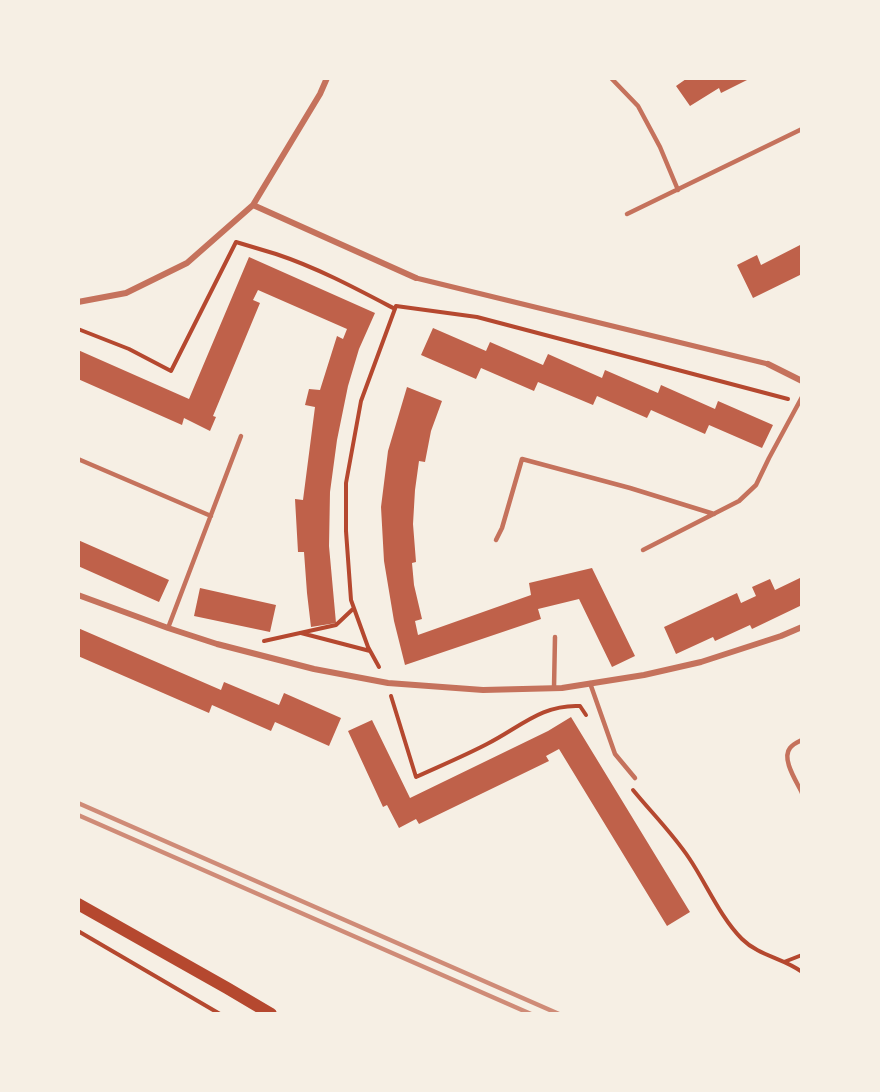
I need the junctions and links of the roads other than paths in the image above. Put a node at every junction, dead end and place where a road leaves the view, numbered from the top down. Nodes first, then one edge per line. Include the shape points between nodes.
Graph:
1 (327, 78) edge
2 (611, 78) edge
3 (802, 129) edge
4 (678, 190) junction
5 (253, 205) junction
6 (627, 214) dead end
7 (416, 278) joint
8 (78, 302) edge
9 (768, 364) joint
10 (802, 381) edge
11 (801, 400) edge
12 (241, 436) dead end
13 (78, 459) edge
14 (714, 514) junction
15 (211, 516) junction
16 (496, 540) dead end
17 (643, 550) dead end
18 (78, 595) edge
19 (802, 627) edge
20 (168, 628) junction
21 (555, 637) dead end
22 (590, 683) junction
23 (554, 688) junction
24 (802, 740) edge
25 (635, 778) dead end
26 (802, 792) edge
27 (78, 903) edge
28 (271, 1014) edge

1 - 5 street
2 - 4 lane via 638,106
3 - 4 lane
4 - 6 lane
5 - 7 street
5 - 8 street via 187,263 126,293
7 - 9 street
9 - 10 street
11 - 14 lane via 756,485 739,501
12 - 15 lane
13 - 15 lane
14 - 16 lane via 522,459
14 - 17 lane
15 - 20 lane
18 - 20 street
19 - 22 street via 701,662
20 - 23 street via 314,669 388,684 483,690
21 - 23 lane
22 - 23 street
22 - 25 lane via 615,754
24 - 26 lane via 791,746 787,754
27 - 28 main road

